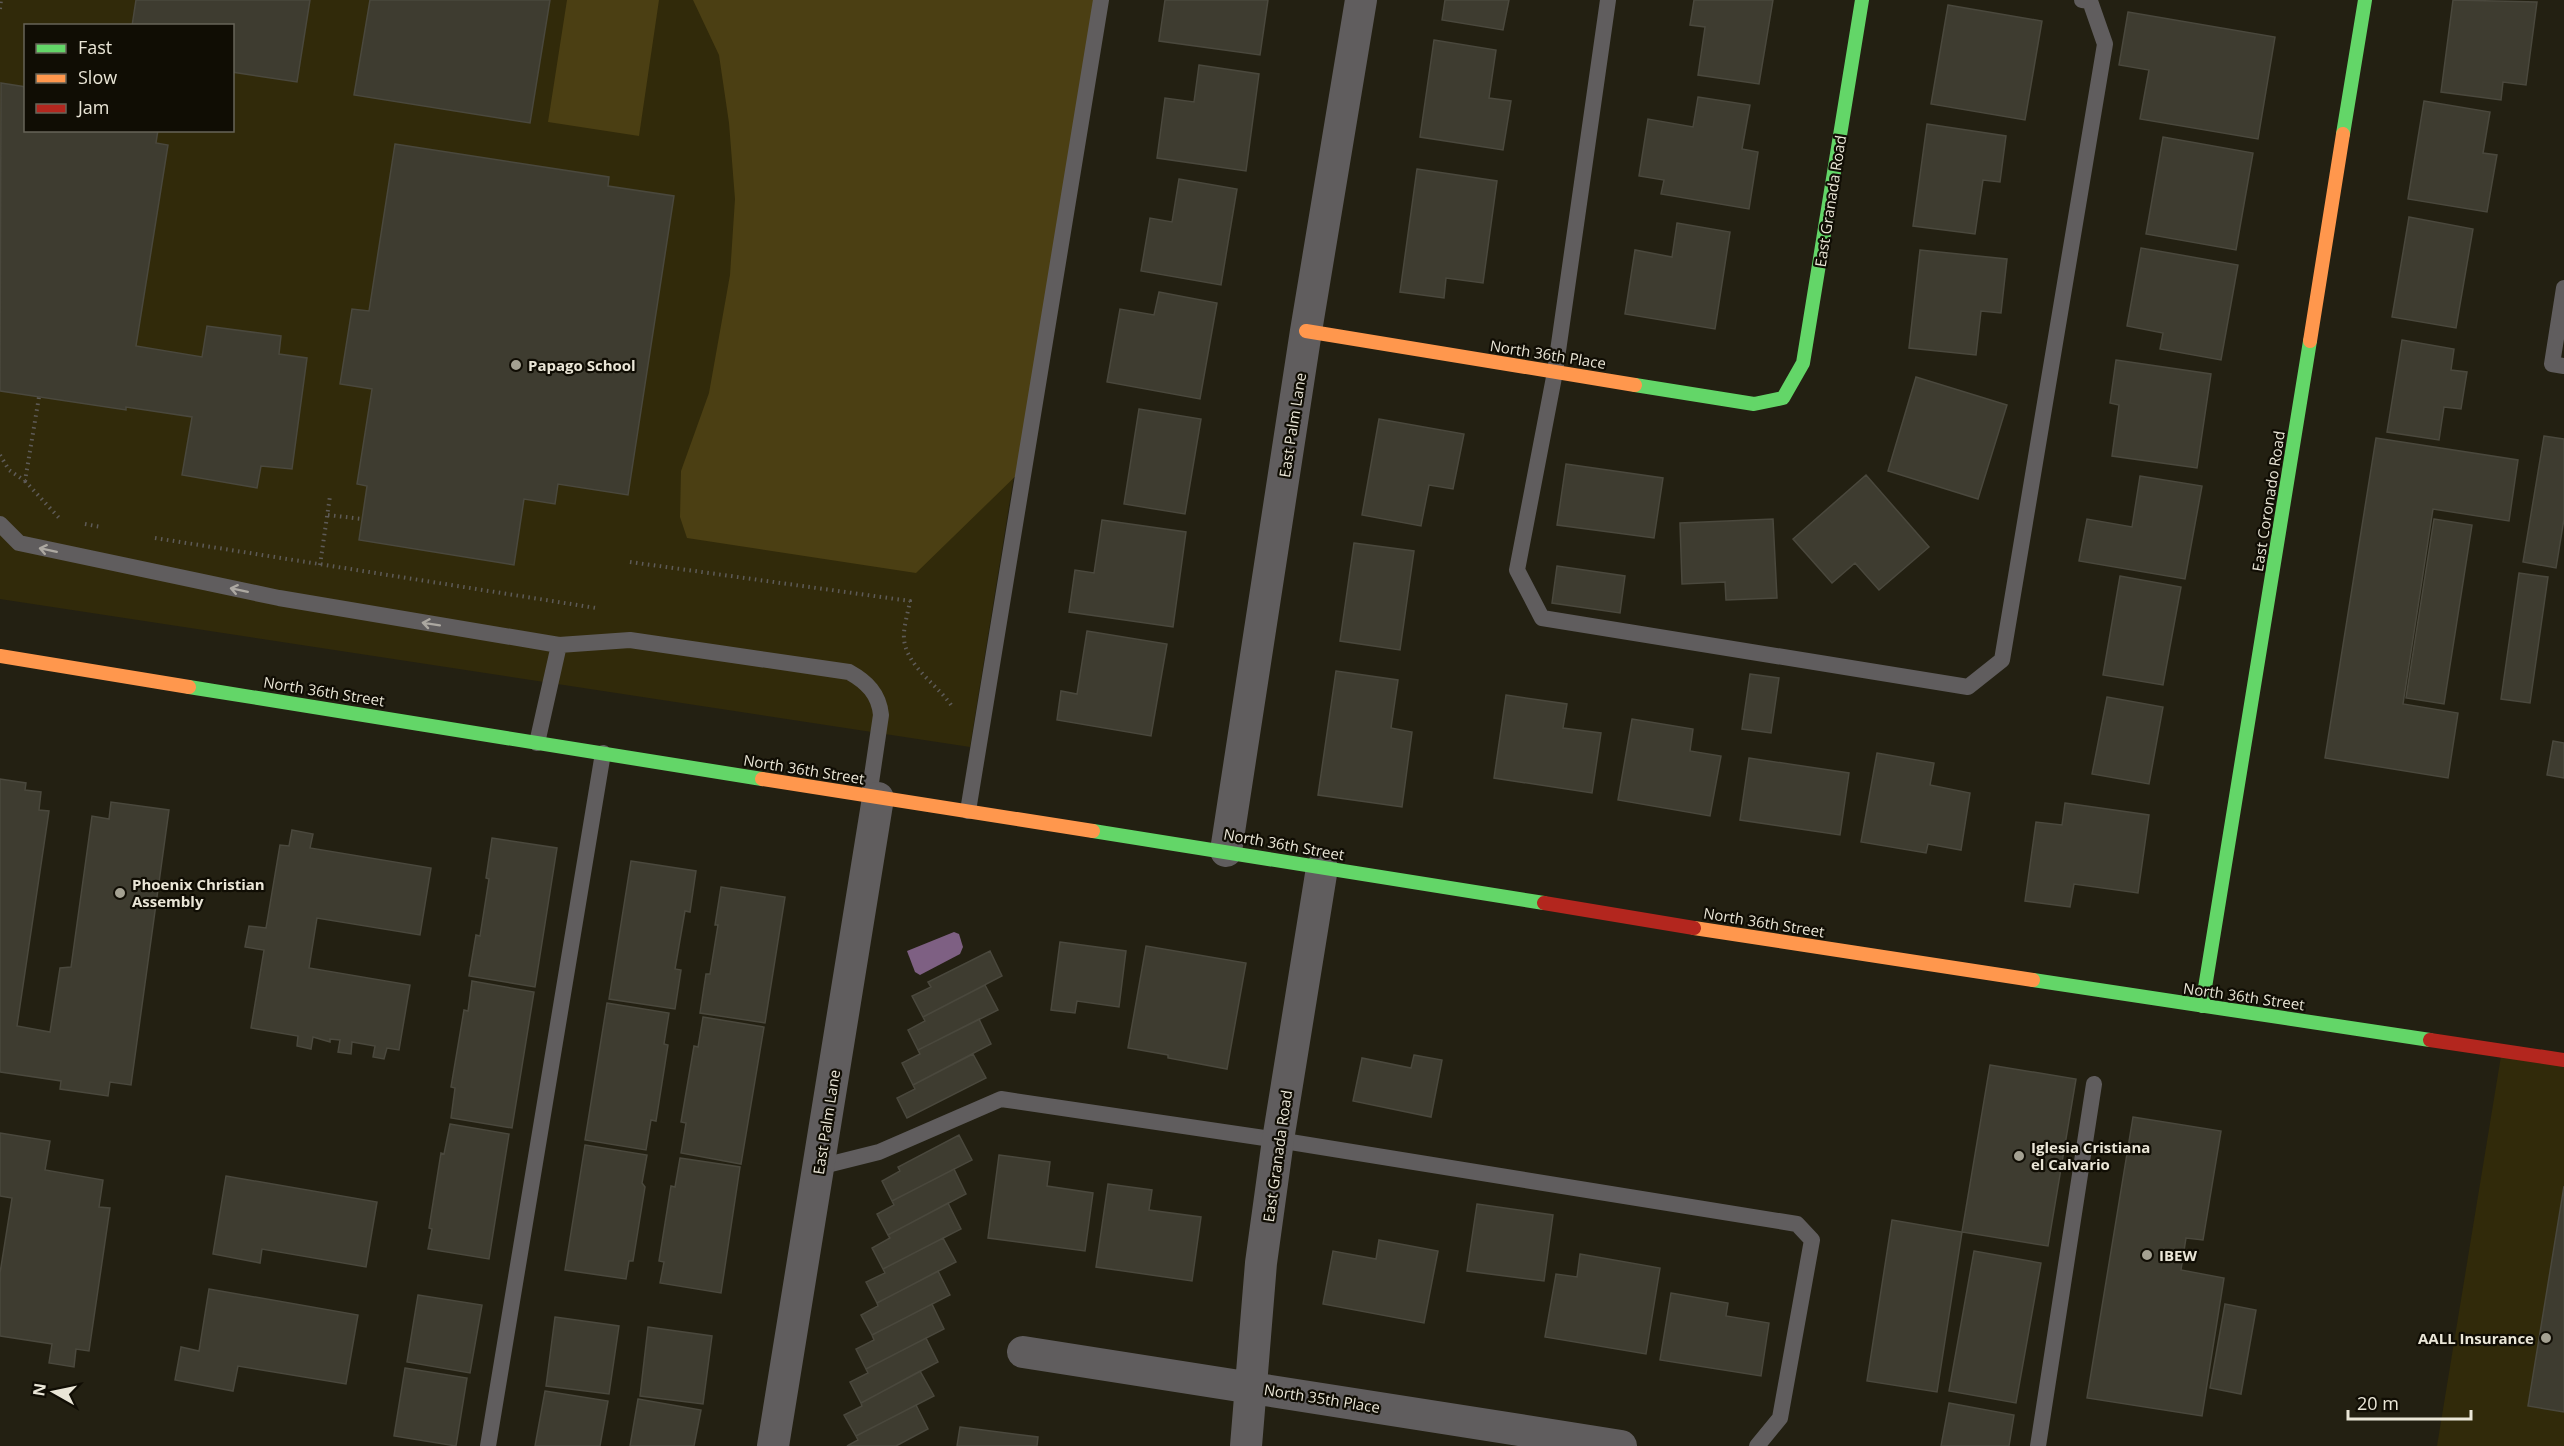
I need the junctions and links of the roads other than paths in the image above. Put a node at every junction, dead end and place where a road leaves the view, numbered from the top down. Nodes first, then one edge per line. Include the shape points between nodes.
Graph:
1 (1101, 0) edge
2 (1361, 0) edge
3 (1608, 0) edge
4 (1862, 0) edge
5 (2082, 0) edge
6 (2365, 0) edge
7 (2564, 288) edge
8 (1306, 331) junction
9 (2564, 366) edge
10 (1556, 372) junction
11 (1784, 398) joint
12 (0, 524) edge
13 (559, 645) junction
14 (0, 656) edge
15 (537, 743) junction
16 (603, 753) junction
17 (873, 797) junction
18 (968, 811) junction
19 (1226, 850) junction
20 (1323, 868) junction
21 (2202, 1006) junction
22 (2564, 1060) edge
23 (2094, 1084) dead end
24 (1278, 1140) junction
25 (819, 1167) junction
26 (1023, 1352) dead end
27 (1251, 1387) junction
28 (1519, 1438) edge
29 (488, 1446) edge
30 (773, 1446) edge
31 (1246, 1446) edge
32 (1621, 1446) edge
33 (1757, 1446) edge
34 (2038, 1446) edge

1 - 18 lane
2 - 8 street, East Palm Lane
3 - 10 lane
4 - 11 main road, East Granada Road via 1803,363
5 - 10 lane via 2090,1 2105,44 2100,79 2002,660 1968,687 1542,618 1517,570
6 - 21 main road, East Coronado Road
7 - 9 lane via 2552,364
8 - 10 main road, North 36th Place
8 - 19 street, East Palm Lane
10 - 11 main road, North 36th Place via 1754,404
13 -> 12 lane via 279,598 19,543
13 - 15 lane
13 - 17 lane via 630,640 849,672 872,689 880,707
14 - 15 main road, North 36th Street
15 - 16 main road, North 36th Street
16 - 17 main road, North 36th Street
16 - 29 lane
17 - 18 main road, North 36th Street
17 - 25 street, East Palm Lane
18 - 19 main road, North 36th Street
19 - 20 main road, North 36th Street
20 - 21 main road, North 36th Street
20 - 24 street, East Granada Road
21 - 22 main road, North 36th Street
23 - 34 lane
24 - 25 lane via 1001,1098 879,1152
24 - 27 street, East Granada Road via 1261,1263
24 - 33 lane via 1797,1224 1812,1240 1780,1418
25 - 30 street, East Palm Lane
26 - 27 street, North 35th Place
27 - 28 street, North 35th Place
27 - 31 street, East Granada Road
28 - 32 street, North 35th Place

